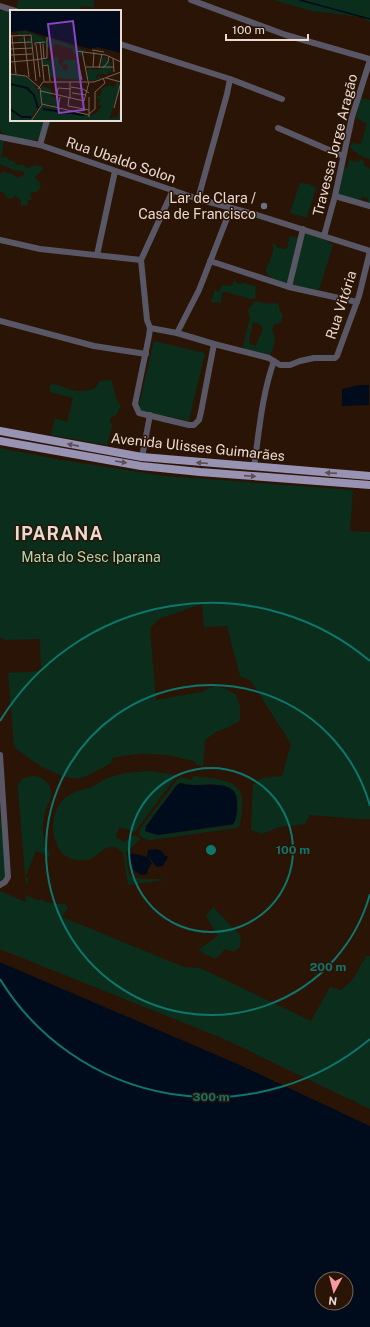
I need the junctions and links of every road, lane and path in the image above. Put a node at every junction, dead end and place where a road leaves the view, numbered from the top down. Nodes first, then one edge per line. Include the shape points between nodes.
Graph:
1 (191, 0) edge
2 (0, 6) edge
3 (13, 10) edge
4 (121, 44) edge
5 (370, 60) edge
6 (230, 79) junction
7 (282, 99) dead end
8 (47, 121) edge
9 (278, 128) dead end
10 (0, 137) edge
11 (40, 145) junction
12 (343, 156) junction
13 (116, 171) junction
14 (173, 190) junction
15 (335, 196) junction
16 (198, 199) junction
17 (370, 206) edge
18 (230, 208) junction
19 (303, 229) junction
20 (324, 236) junction
21 (0, 240) edge
22 (370, 251) edge
23 (97, 255) junction
24 (141, 260) junction
25 (210, 261) junction
26 (289, 287) junction
27 (357, 302) junction
28 (0, 321) edge
29 (150, 328) junction
30 (178, 333) junction
31 (214, 344) junction
32 (146, 354) junction
33 (274, 361) junction
34 (150, 415) junction
35 (0, 431) edge
36 (0, 441) edge
37 (142, 457) junction
38 (254, 467) junction
39 (370, 476) edge
40 (370, 485) edge
41 (0, 755) edge
42 (0, 885) edge

1 - 5 street via 286,35
2 - 3 street
4 - 6 street
5 - 12 street, Travessa Jorge Aragão
6 - 7 street
6 - 16 street
8 - 11 street
9 - 12 street
10 - 11 street, Rua Ubaldo Solon
11 - 13 street, Rua Ubaldo Solon
12 - 15 street, Travessa Jorge Aragão
13 - 14 street, Rua Ubaldo Solon
13 - 23 street
14 - 16 street, Rua Ubaldo Solon
14 - 24 street
15 - 17 street
15 - 20 street, Travessa Jorge Aragão
16 - 18 street, Rua Ubaldo Solon
18 - 19 street, Rua Ubaldo Solon
18 - 25 street
19 - 20 street, Rua Ubaldo Solon
19 - 26 street
20 - 22 street, Rua Ubaldo Solon
21 - 23 street via 40,249
22 - 27 street, Rua Vitória
23 - 24 street
24 - 29 street
25 - 26 street
25 - 30 street
26 - 27 street
27 - 33 street, Rua Vitória via 336,358 314,358 290,365 280,365
28 - 32 street via 94,346
29 - 30 street
29 - 32 street
30 - 31 street
31 - 33 street
31 - 34 street via 197,423 189,425
32 - 34 street via 135,404 139,413
33 - 38 street via 261,416
34 - 37 street
37 -> 35 main road, Avenida Ulisses Guimarães
36 -> 40 main road, Avenida Ulisses Guimarães via 148,466
38 -> 37 main road, Avenida Ulisses Guimarães
39 -> 38 main road, Avenida Ulisses Guimarães
41 - 42 street via 8,877

